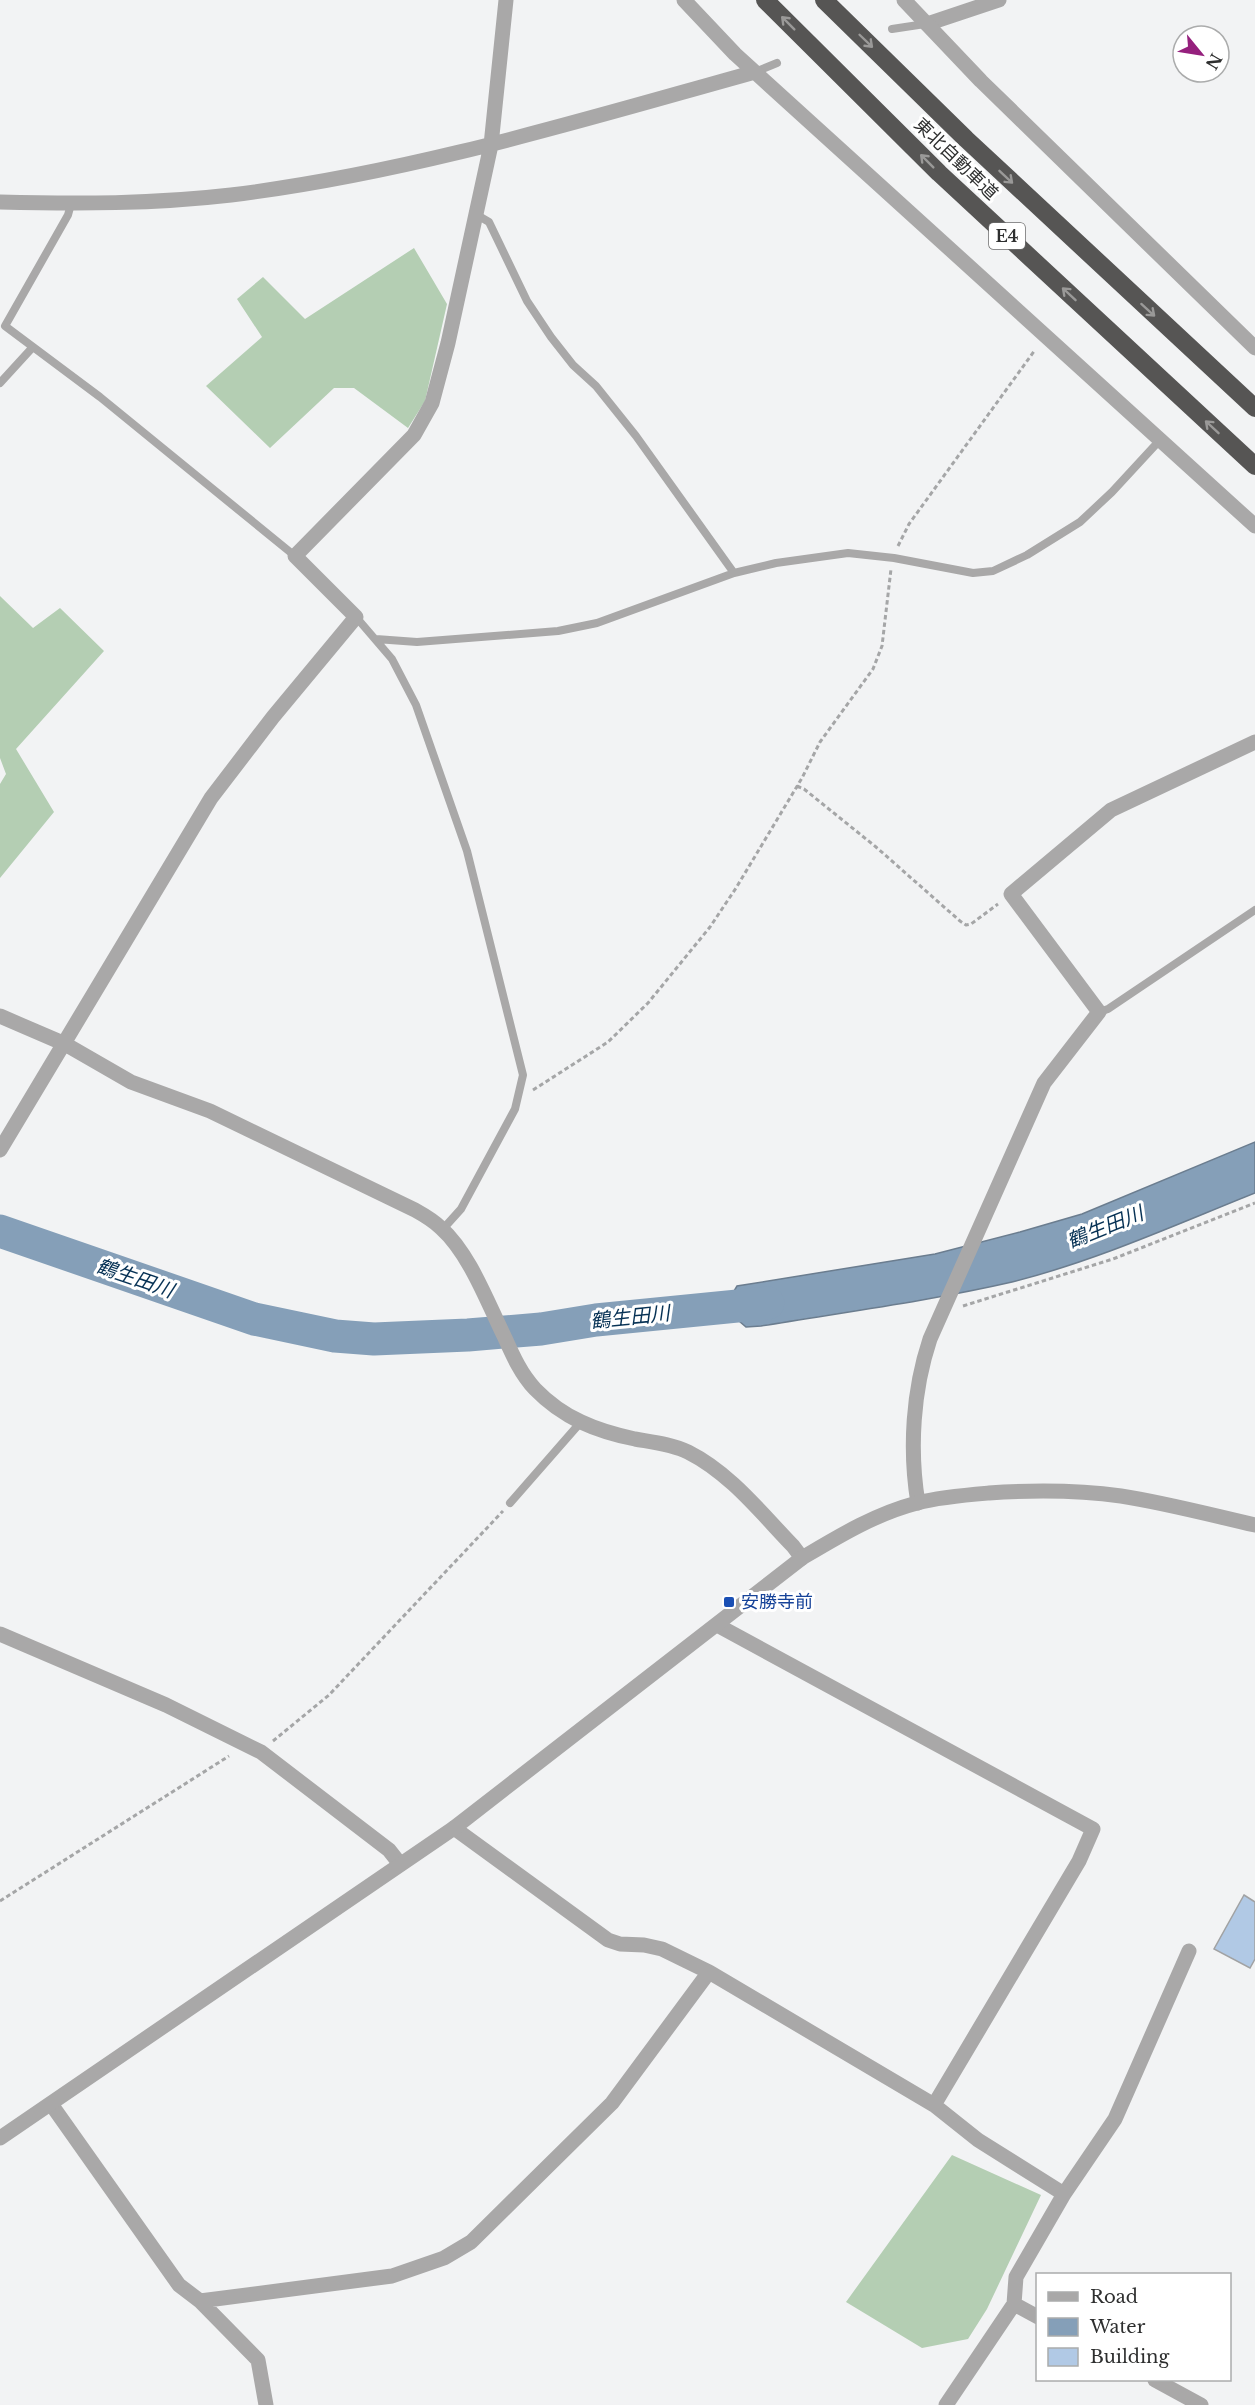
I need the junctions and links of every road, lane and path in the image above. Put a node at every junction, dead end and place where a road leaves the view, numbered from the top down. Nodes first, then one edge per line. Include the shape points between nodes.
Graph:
1 (506, 0) edge
2 (684, 0) edge
3 (765, 0) edge
4 (824, 0) edge
5 (904, 0) edge
6 (999, 0) edge
7 (927, 24) junction
8 (892, 29) dead end
9 (777, 63) dead end
10 (755, 72) junction
11 (491, 145) junction
12 (0, 202) edge
13 (71, 204) junction
14 (477, 215) junction
15 (1045, 337) junction
16 (32, 348) junction
17 (1255, 348) edge
18 (0, 384) edge
19 (1255, 408) edge
20 (1160, 440) junction
21 (1255, 466) edge
22 (1255, 526) edge
23 (295, 556) junction
24 (894, 558) junction
25 (734, 573) junction
26 (356, 617) junction
27 (376, 639) junction
28 (1255, 742) edge
29 (797, 786) junction
30 (1011, 894) junction
31 (1255, 910) edge
32 (1100, 1012) junction
33 (0, 1016) edge
34 (65, 1044) junction
35 (520, 1094) junction
36 (0, 1150) edge
37 (1255, 1203) edge
38 (443, 1229) junction
39 (942, 1313) junction
40 (580, 1423) junction
41 (510, 1503) joint
42 (918, 1503) junction
43 (1255, 1525) edge
44 (802, 1558) junction
45 (717, 1625) junction
46 (0, 1634) edge
47 (247, 1745) junction
48 (261, 1752) junction
49 (454, 1828) junction
50 (400, 1864) junction
51 (0, 1901) edge
52 (1189, 1951) dead end
53 (709, 1972) junction
54 (51, 2104) junction
55 (934, 2105) junction
56 (0, 2138) edge
57 (1064, 2194) junction
58 (200, 2301) junction
59 (1014, 2304) junction
60 (1036, 2316) edge
61 (1159, 2381) edge
62 (266, 2405) edge
63 (946, 2405) edge
64 (1201, 2405) edge

1 - 11 street
2 - 10 street
21 -> 3 highway, 東北自動車道 / E4 via 939,173
4 -> 19 highway, 東北自動車道 / E4 via 966,139
5 - 7 street
6 - 7 street
7 - 8 lane
7 - 17 street
9 - 10 lane
10 - 11 street
10 - 15 street
11 - 13 street via 365,174 231,195
11 - 14 street
12 - 13 street
13 - 16 lane via 5,326
14 - 23 street via 432,403 414,435
14 - 25 lane via 489,222 527,301 551,337 636,435
15 - 20 street
15 - 24 path via 909,524
16 - 18 lane
16 - 23 lane via 100,397
20 - 22 street
20 - 24 lane via 1080,522 993,571 973,573
23 - 26 street
24 - 25 lane via 848,553
24 - 29 path via 882,646 876,662 820,742
25 - 27 lane via 597,622 558,631 417,642
26 - 27 lane
26 - 34 street via 211,798
27 - 35 lane via 392,659 416,705 467,851 521,1065
28 - 30 street via 1111,810
29 - 30 path via 876,847 966,925
29 - 35 path via 723,907 648,1003 608,1042 536,1089
30 - 32 street
31 - 32 lane
32 - 39 street via 1044,1083
33 - 34 street
34 - 36 street
34 - 38 street via 131,1082 210,1111 415,1210
35 - 38 lane via 461,1209
37 - 39 path via 1113,1259
38 - 40 street via 461,1252 523,1375
39 - 42 street via 930,1338 919,1380 914,1446
40 - 41 lane
40 - 44 street via 618,1436 664,1444 704,1462 722,1474
41 - 48 path via 330,1695
42 - 43 street via 1017,1491 1073,1491 1123,1497
42 - 44 street via 841,1534
44 - 45 street
45 - 49 street
45 - 55 street via 1093,1829 1079,1861
46 - 47 street via 166,1705
47 - 48 street
47 - 51 path
48 - 50 street via 389,1850
49 - 50 street
49 - 53 street via 608,1940 662,1949
50 - 54 street
52 - 57 street via 1115,2119
53 - 55 street
53 - 58 street via 612,2103 471,2242 444,2258 392,2276
54 - 56 street
54 - 58 street via 179,2285
55 - 57 street via 978,2140
57 - 59 street via 1016,2277
58 - 62 street via 258,2360
59 - 60 street
59 - 63 street
61 - 64 street

